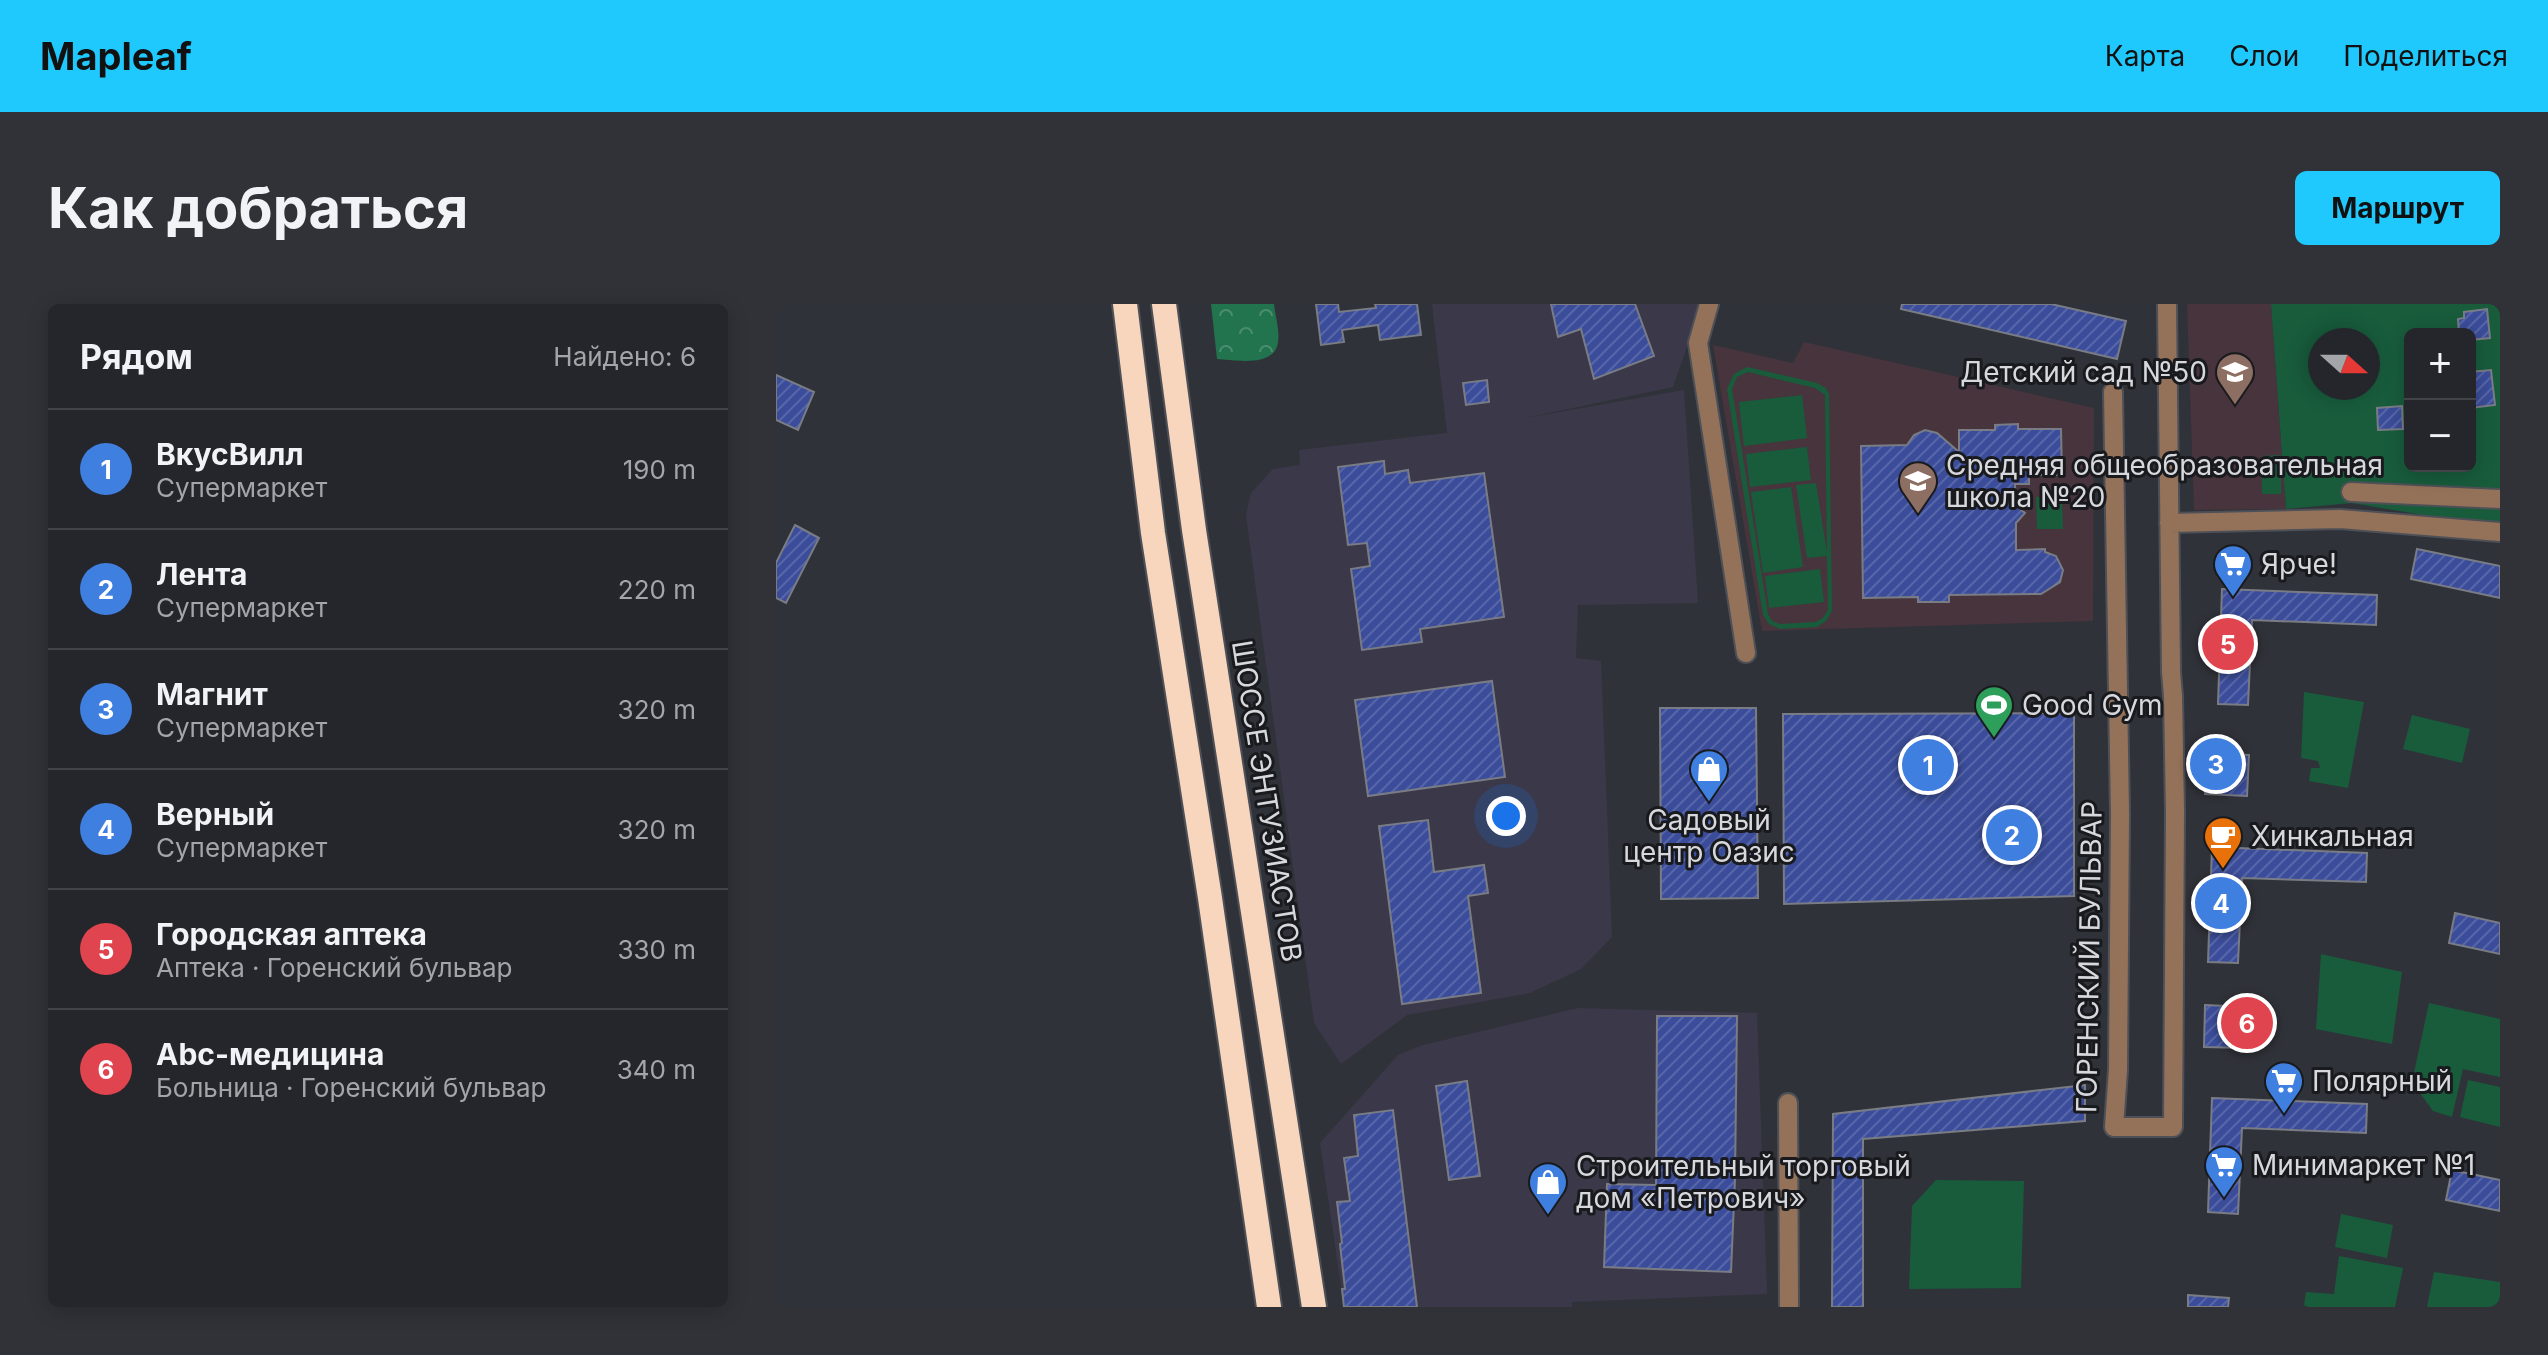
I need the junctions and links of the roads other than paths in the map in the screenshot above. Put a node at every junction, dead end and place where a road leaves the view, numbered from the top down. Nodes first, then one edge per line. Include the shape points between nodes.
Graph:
1 (1125, 304) edge
2 (1164, 304) edge
3 (1709, 304) edge
4 (2167, 304) edge
5 (2113, 392) dead end
6 (2351, 492) dead end
7 (2500, 499) edge
8 (2169, 523) junction
9 (2500, 532) edge
10 (1746, 653) dead end
11 (1788, 1103) dead end
12 (1269, 1307) edge
13 (1314, 1307) edge
14 (1789, 1307) edge

1 - 12 highway via 1153,533
2 - 13 highway, ШОССЕ ЭНТУЗИАСТОВ
3 - 10 street via 1698,343
4 - 8 street, ГОРЕНСКИЙ БУЛЬВАР
5 - 8 street, ГОРЕНСКИЙ БУЛЬВАР via 2120,814 2114,1127 2173,1127 2175,812
6 - 7 street
8 - 9 street via 2340,519
11 - 14 street

